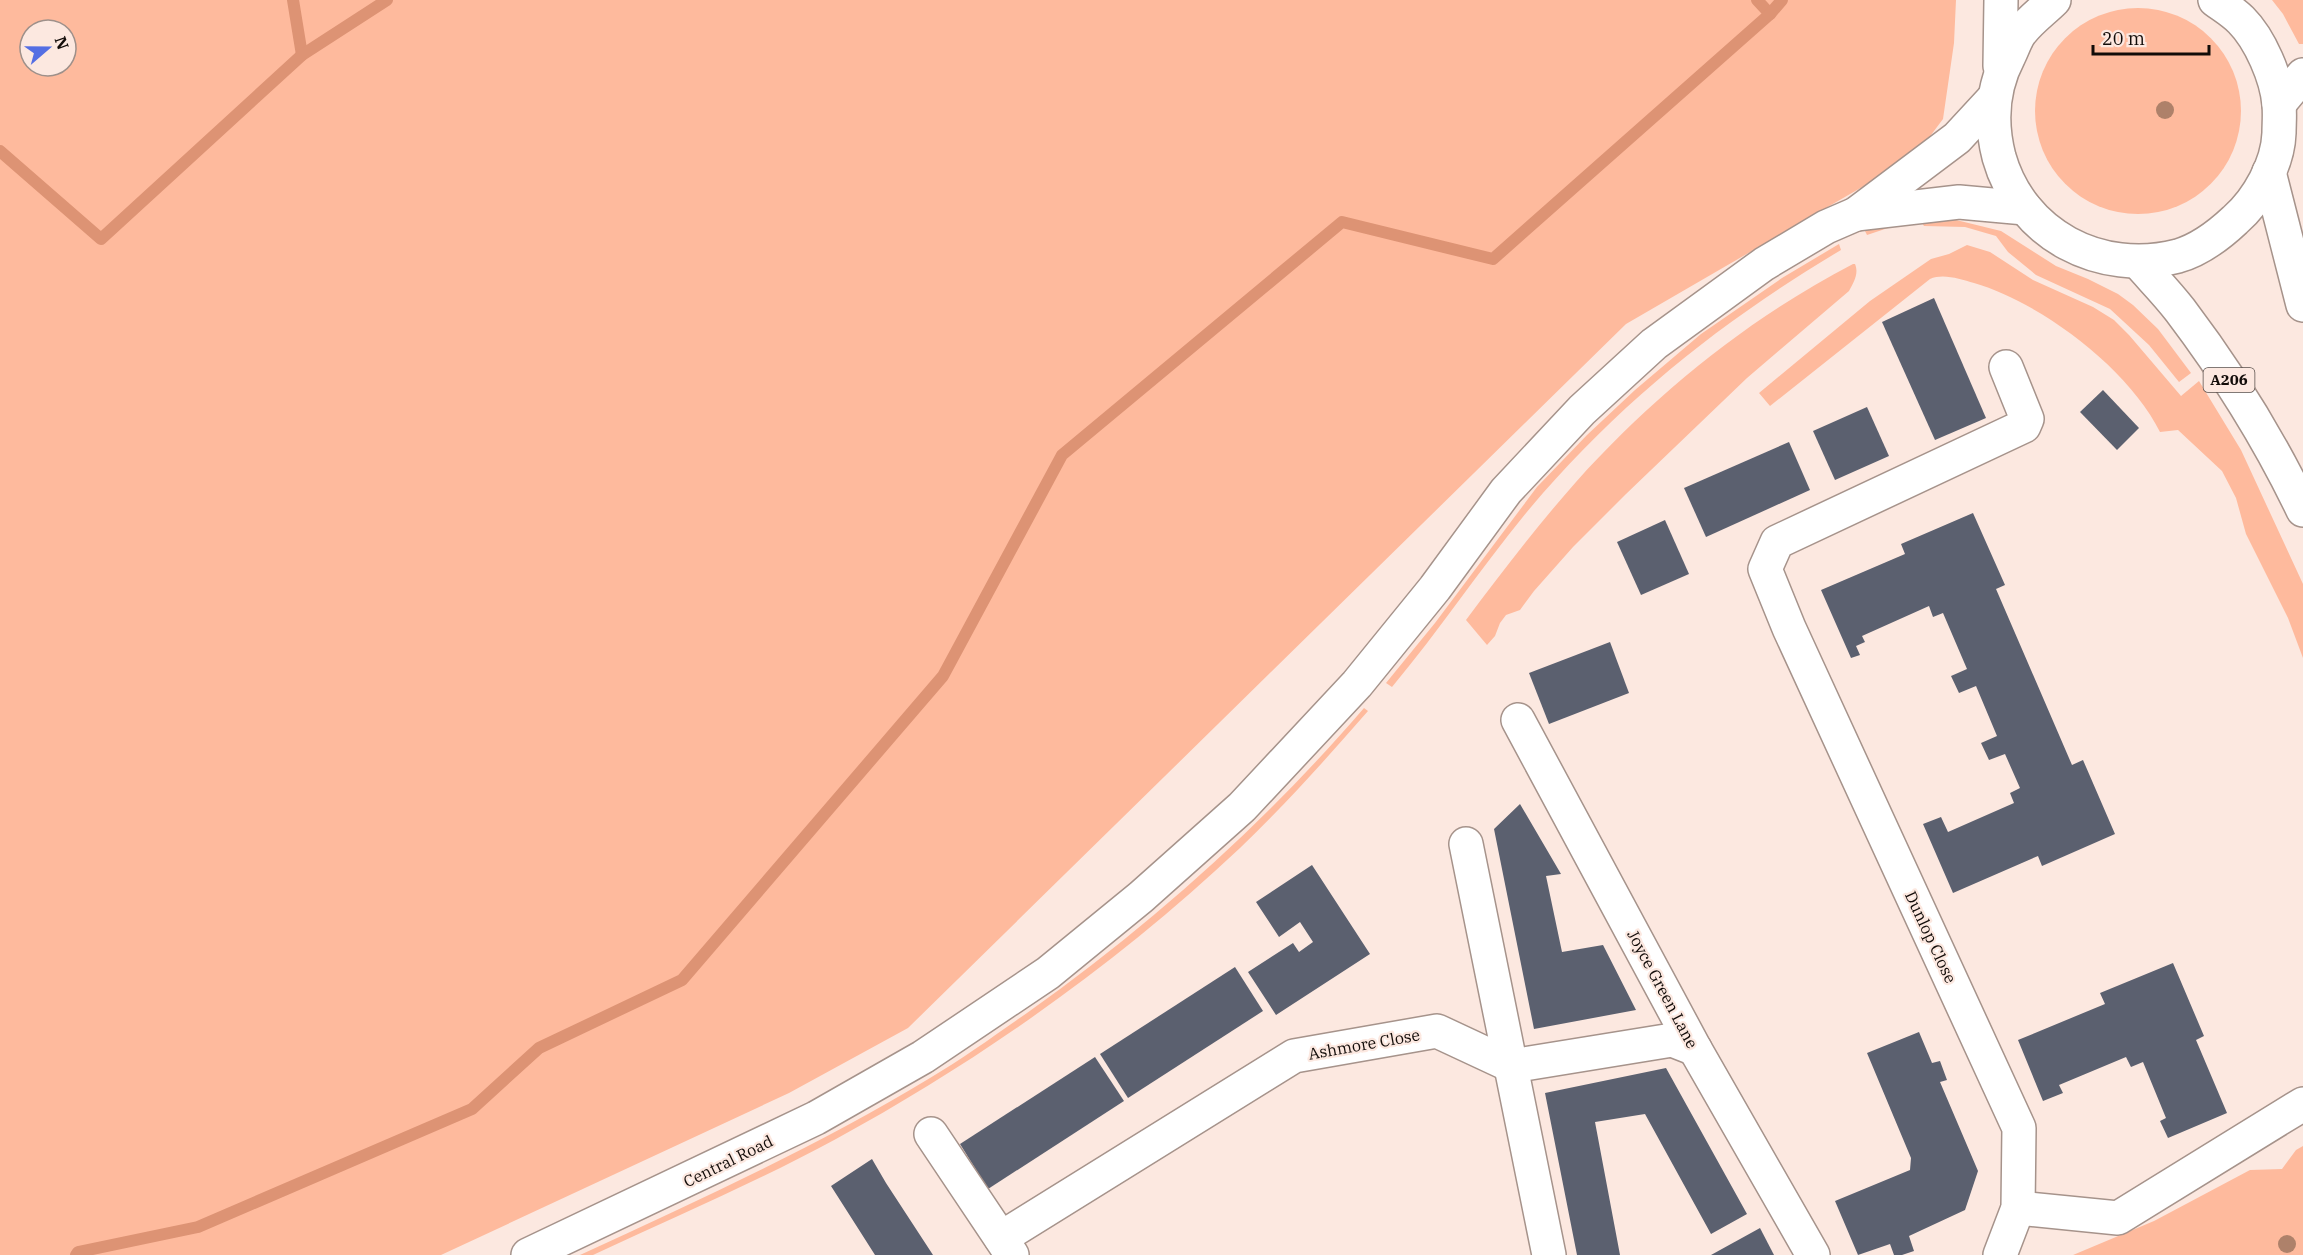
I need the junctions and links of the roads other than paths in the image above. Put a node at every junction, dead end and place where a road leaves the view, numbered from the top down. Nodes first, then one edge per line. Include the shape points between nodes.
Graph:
1 (2001, 0) edge
2 (2054, 0) edge
3 (2215, 0) edge
4 (2303, 75) edge
5 (1997, 86) junction
6 (2279, 104) junction
7 (2269, 172) junction
8 (2025, 208) junction
9 (1856, 214) junction
10 (2138, 262) junction
11 (2303, 306) edge
12 (2006, 367) dead end
13 (2303, 510) edge
14 (1518, 720) dead end
15 (1466, 843) dead end
16 (1695, 1049) junction
17 (1512, 1066) junction
18 (2303, 1104) edge
19 (931, 1134) dead end
20 (2018, 1208) junction
21 (1007, 1247) edge
22 (528, 1255) edge
23 (1549, 1255) edge
24 (1813, 1255) edge
25 (2000, 1255) edge

1 - 5 street
2 - 5 street via 2021,32
3 - 6 street via 2241,20 2267,59
4 - 6 street
5 - 8 street via 1994,137 2004,175
5 - 9 street via 1957,138
6 - 7 street via 2278,138
7 - 10 street via 2248,208 2218,237 2179,255
7 - 11 street
8 - 9 street via 1959,202
8 - 10 street via 2047,231 2075,248 2105,259
9 - 22 street, Central Road via 1764,264 1654,344 1590,402 1506,491 1358,684 1242,807 1048,973 923,1057 816,1118
10 - 13 street, A206 via 2179,309 2217,362 2278,457
12 - 20 street, Dunlop Close via 2027,419 2024,426 1778,542 1765,569 2019,1128
14 - 16 street, Joyce Green Lane
15 - 17 street
16 - 17 street via 1672,1040
16 - 24 street, Joyce Green Lane
17 - 21 street, Ashmore Close via 1437,1031 1294,1056
17 - 23 street
18 - 20 street via 2118,1218
19 - 21 street
20 - 25 street, Dunlop Close

